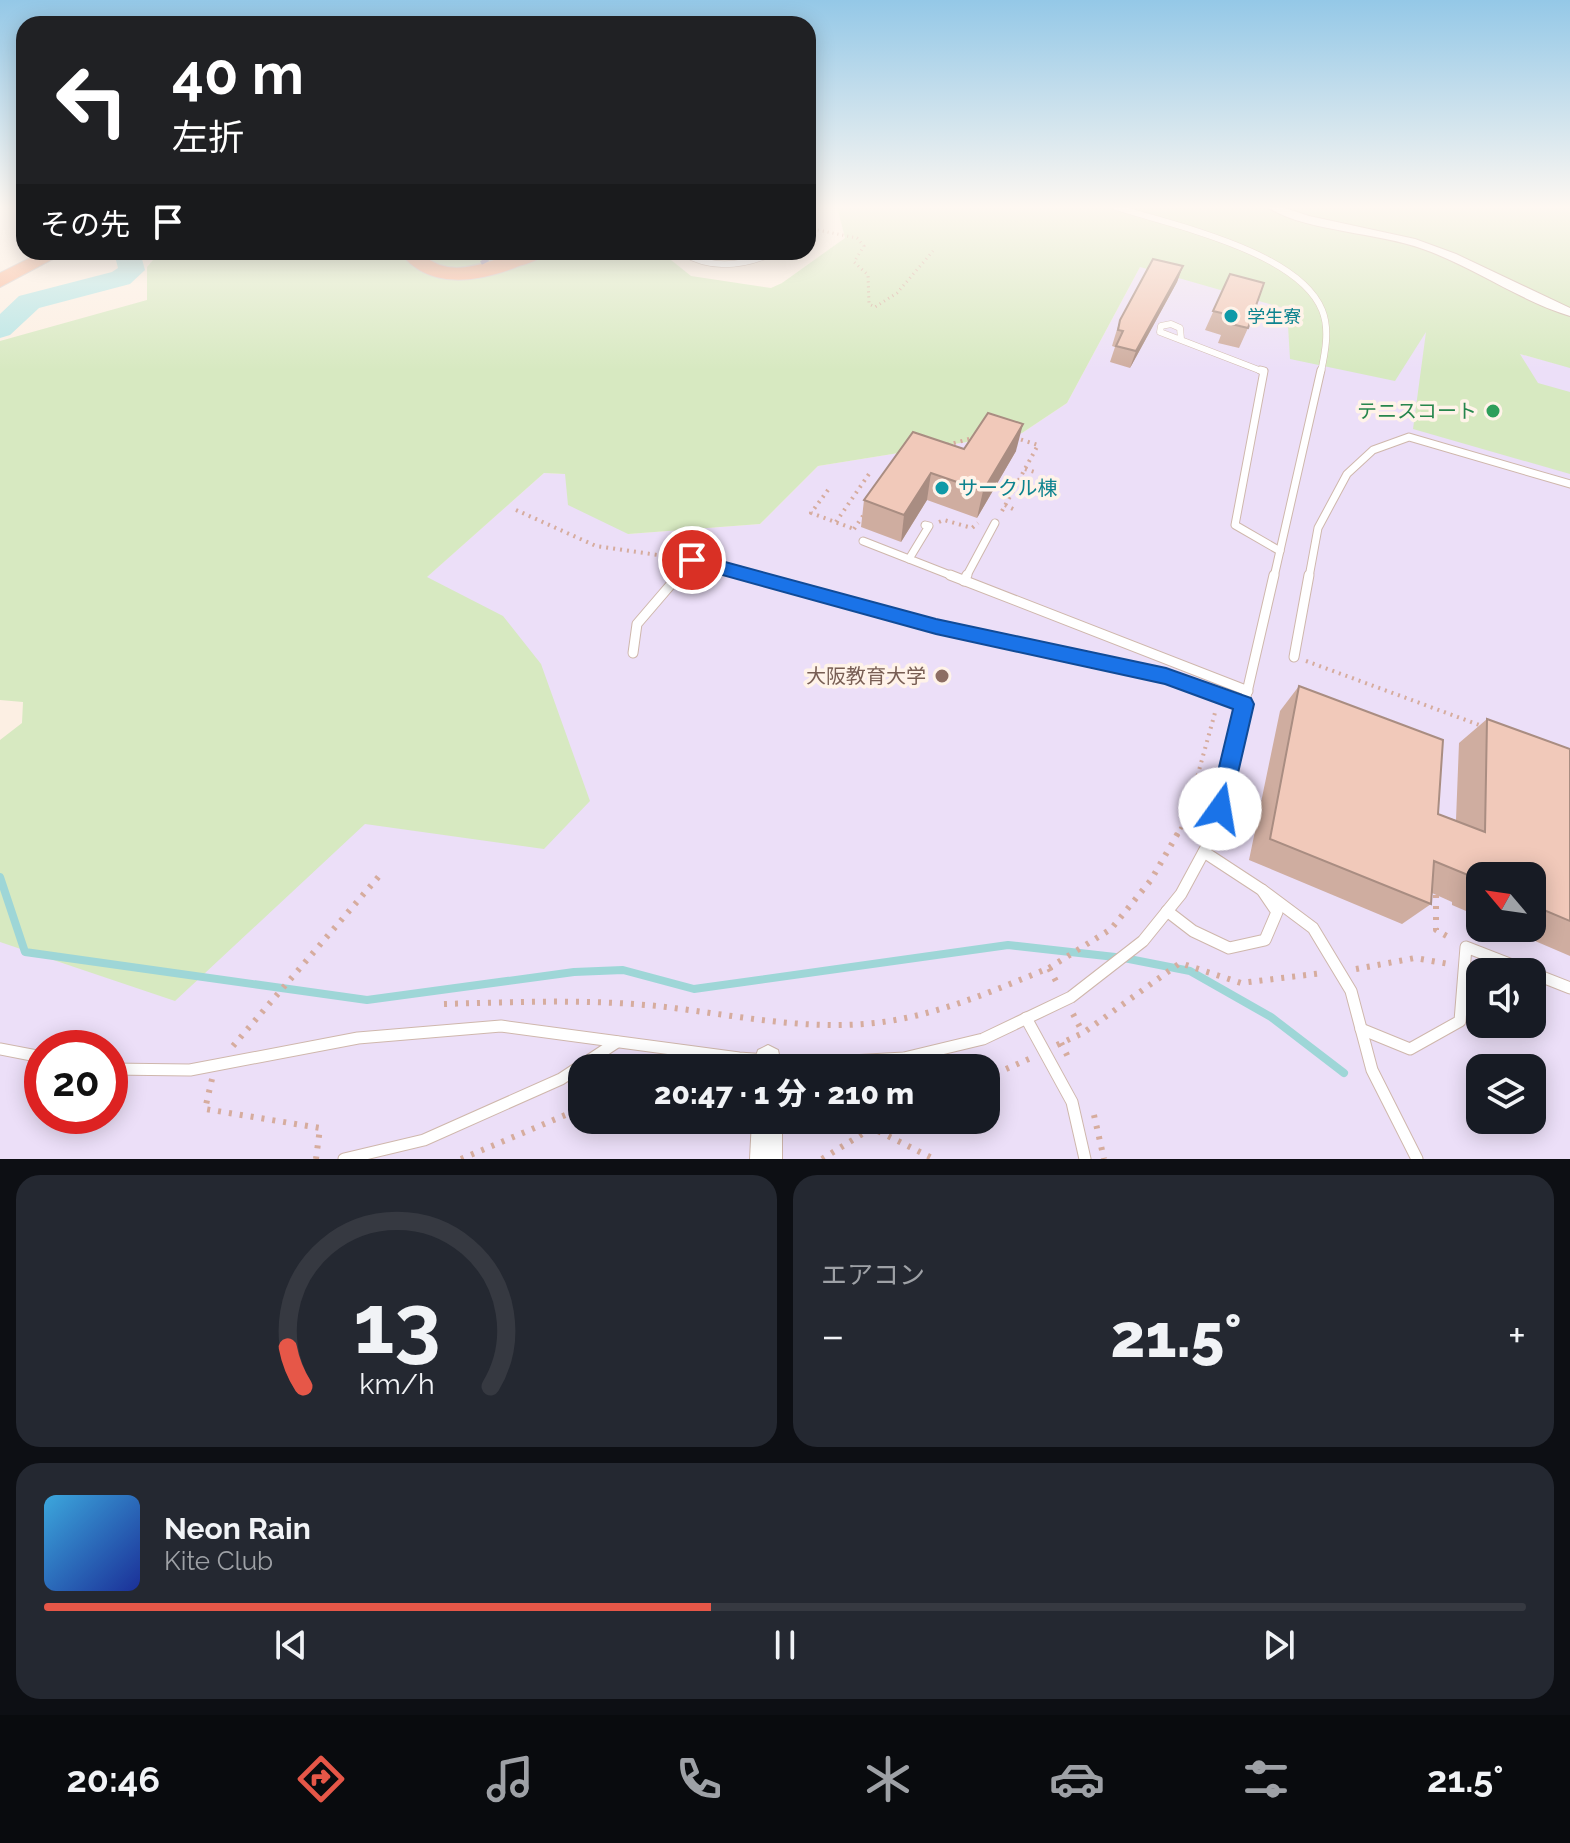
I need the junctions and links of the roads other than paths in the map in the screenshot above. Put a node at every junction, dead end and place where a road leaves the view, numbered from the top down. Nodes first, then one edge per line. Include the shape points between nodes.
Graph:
1 (39, 261) edge
2 (420, 261) edge
3 (513, 261) edge
4 (702, 261) edge
5 (746, 261) edge
6 (1263, 261) edge
7 (1463, 261) edge
8 (0, 281) edge
9 (1570, 312) edge
10 (1181, 339) dead end
11 (1570, 484) edge
12 (995, 523) road end
13 (927, 525) road end
14 (863, 541) road end
15 (1280, 551) junction
16 (909, 559) junction
17 (964, 581) junction
18 (633, 653) dead end
19 (1294, 657) road end
20 (1248, 691) junction
21 (1244, 704) junction
22 (1204, 852) junction
23 (1262, 890) junction
24 (1167, 911) junction
25 (1495, 958) edge
26 (1546, 978) edge
27 (1570, 988) edge
28 (1026, 1018) junction
29 (1361, 1029) junction
30 (617, 1042) junction
31 (0, 1049) edge
32 (24, 1054) edge
33 (699, 1054) edge
34 (921, 1054) edge
35 (128, 1072) edge
36 (767, 1134) edge
37 (344, 1159) edge
38 (766, 1159) edge
39 (1085, 1159) edge
40 (1417, 1159) edge

1 - 8 highway
2 - 3 highway via 449,274 489,270
4 - 5 lane via 730,266
6 - 15 lane via 1293,277 1319,304 1326,320 1324,358
7 - 9 street
10 - 15 lane via 1264,371 1235,525
11 - 19 lane via 1409,437 1373,450 1347,474 1318,528
12 - 17 lane
13 - 16 lane
14 - 16 lane
15 - 20 lane
16 - 17 lane
17 - 20 lane
18 - 21 lane via 637,624 692,560 936,627 1166,676
20 - 21 lane
21 - 22 lane via 1214,835
22 - 23 lane
22 - 24 lane
23 - 24 lane via 1277,912 1265,940 1229,948
23 - 29 lane via 1313,928 1351,991
24 - 28 lane via 1143,941 1071,997
25 - 29 lane via 1466,947 1460,1021 1410,1049
26 - 27 lane
28 - 34 lane via 983,1039
28 - 39 lane via 1072,1102
29 - 40 lane via 1372,1070
30 - 33 lane
30 - 35 lane via 501,1026 358,1038 190,1070
30 - 37 lane via 561,1079 424,1140
31 - 32 lane
36 - 38 street

